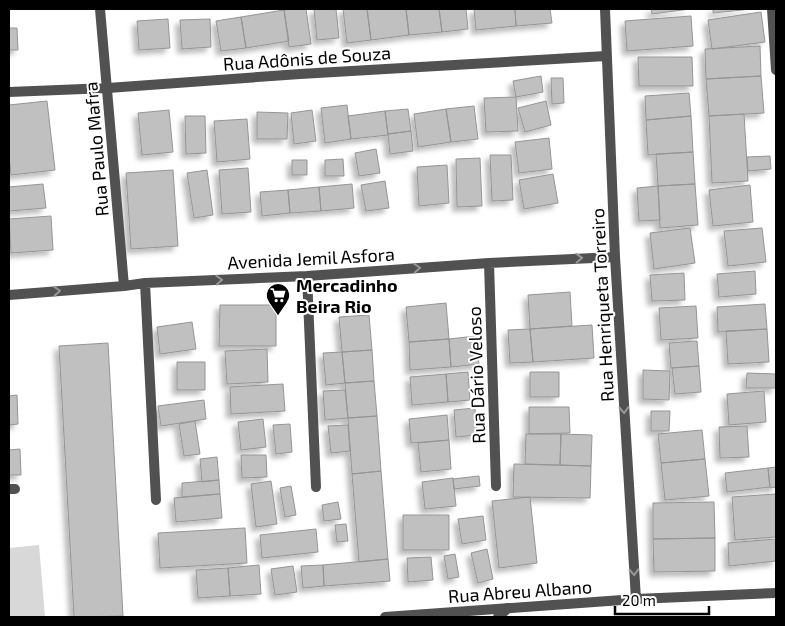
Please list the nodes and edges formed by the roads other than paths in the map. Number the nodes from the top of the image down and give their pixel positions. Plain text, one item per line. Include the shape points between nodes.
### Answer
1 (100, 9) edge
2 (604, 9) edge
3 (772, 9) edge
4 (606, 56) junction
5 (776, 70) edge
6 (108, 88) junction
7 (9, 92) edge
8 (615, 256) junction
9 (489, 263) junction
10 (307, 276) junction
11 (145, 283) junction
12 (124, 286) junction
13 (9, 295) edge
14 (496, 486) dead end
15 (316, 487) dead end
16 (156, 500) dead end
17 (776, 593) edge
18 (636, 599) junction
19 (508, 608) junction
20 (385, 617) edge
21 (498, 617) edge

1 - 6 street, Rua Paulo Mafra
2 - 4 street, Rua Henriqueta Torreiro
3 - 5 street
4 - 6 street, Rua Adônis de Souza
4 - 8 street, Rua Henriqueta Torreiro
6 - 7 street, Rua Adônis de Souza
6 - 12 street, Rua Paulo Mafra
9 -> 8 street, Avenida Jemil Asfora
8 -> 18 street, Rua Henriqueta Torreiro
10 -> 9 street, Avenida Jemil Asfora
9 - 14 street, Rua Dário Veloso
11 -> 10 street, Avenida Jemil Asfora
10 - 15 street
11 - 12 street, Avenida Jemil Asfora
11 - 16 street
13 -> 12 street, Avenida Jemil Asfora
17 - 18 street, Rua Abreu Albano
18 - 19 street, Rua Abreu Albano
19 - 20 street, Rua Abreu Albano
19 - 21 street

